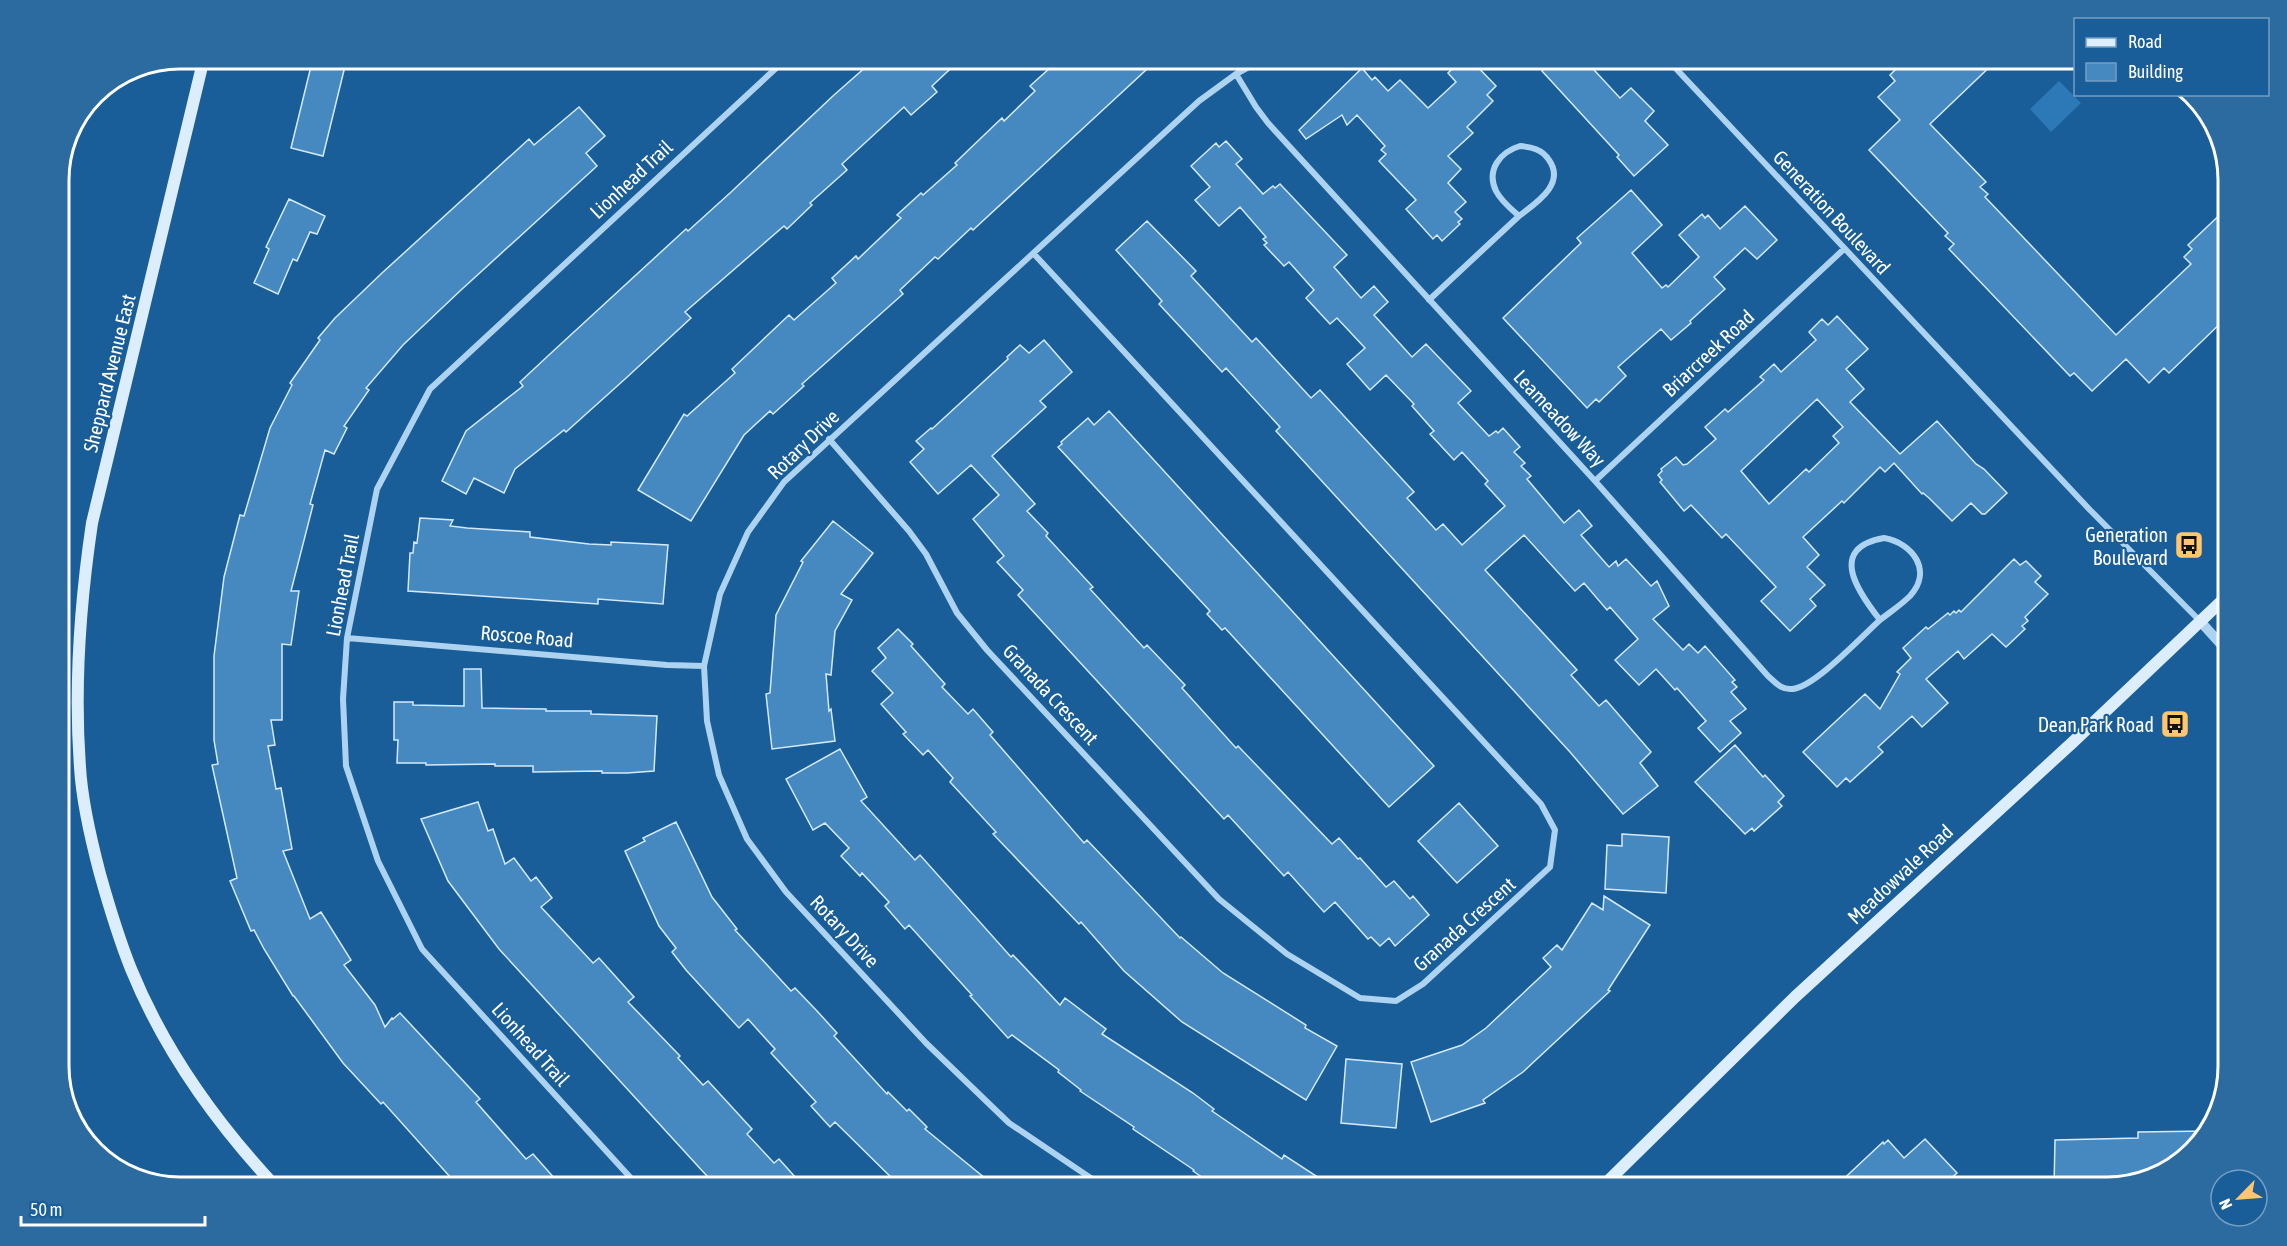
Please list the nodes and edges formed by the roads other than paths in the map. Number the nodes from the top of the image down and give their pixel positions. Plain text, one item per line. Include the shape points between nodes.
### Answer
1 (201, 69) edge
2 (776, 69) edge
3 (1245, 69) edge
4 (1676, 69) edge
5 (1236, 74) junction
6 (1519, 216) junction
7 (1844, 249) junction
8 (1034, 254) junction
9 (1429, 300) junction
10 (829, 439) junction
11 (1595, 480) junction
12 (2218, 604) edge
13 (1880, 620) junction
14 (2199, 620) junction
15 (347, 638) junction
16 (2218, 641) edge
17 (704, 666) junction
18 (267, 1177) edge
19 (629, 1177) edge
20 (1088, 1177) edge
21 (1613, 1177) edge

1 - 18 main road, Sheppard Avenue East via 92,523 79,633 80,769 92,841 131,970 181,1064 221,1122
2 - 15 street, Lionhead Trail via 430,389 377,489
3 - 5 street, Rotary Drive
4 - 7 street, Generation Boulevard
5 - 8 street, Rotary Drive via 1199,101
5 - 9 street, Leameadow Way via 1269,123
6 - 6 street via 1540,200 1555,177 1548,158 1530,147 1520,146 1502,155 1493,173 1497,193
6 - 9 street
7 - 11 street, Briarcreek Road
7 - 14 street, Generation Boulevard
8 - 10 street, Rotary Drive
8 - 10 street, Granada Crescent via 1541,804 1555,830 1550,867 1437,973 1396,1001 1360,998 1287,954 1219,899 987,650 957,613 926,554 909,531
9 - 11 street, Leameadow Way
10 - 17 street, Rotary Drive via 784,482 747,532 720,594
11 - 13 street, Leameadow Way via 1781,688 1793,690 1814,681
12 - 14 main road, Meadowvale Road
13 - 13 street, Leameadow Way via 1911,595 1919,576 1914,554 1906,545 1884,538 1862,546 1850,566 1859,591
14 - 16 street
14 - 21 main road, Meadowvale Road via 1795,997
15 - 17 street, Roscoe Road
15 - 19 street, Lionhead Trail via 343,699 346,766 378,861 422,949
17 - 20 street, Rotary Drive via 707,721 719,775 747,839 786,892 926,1043 1009,1123

